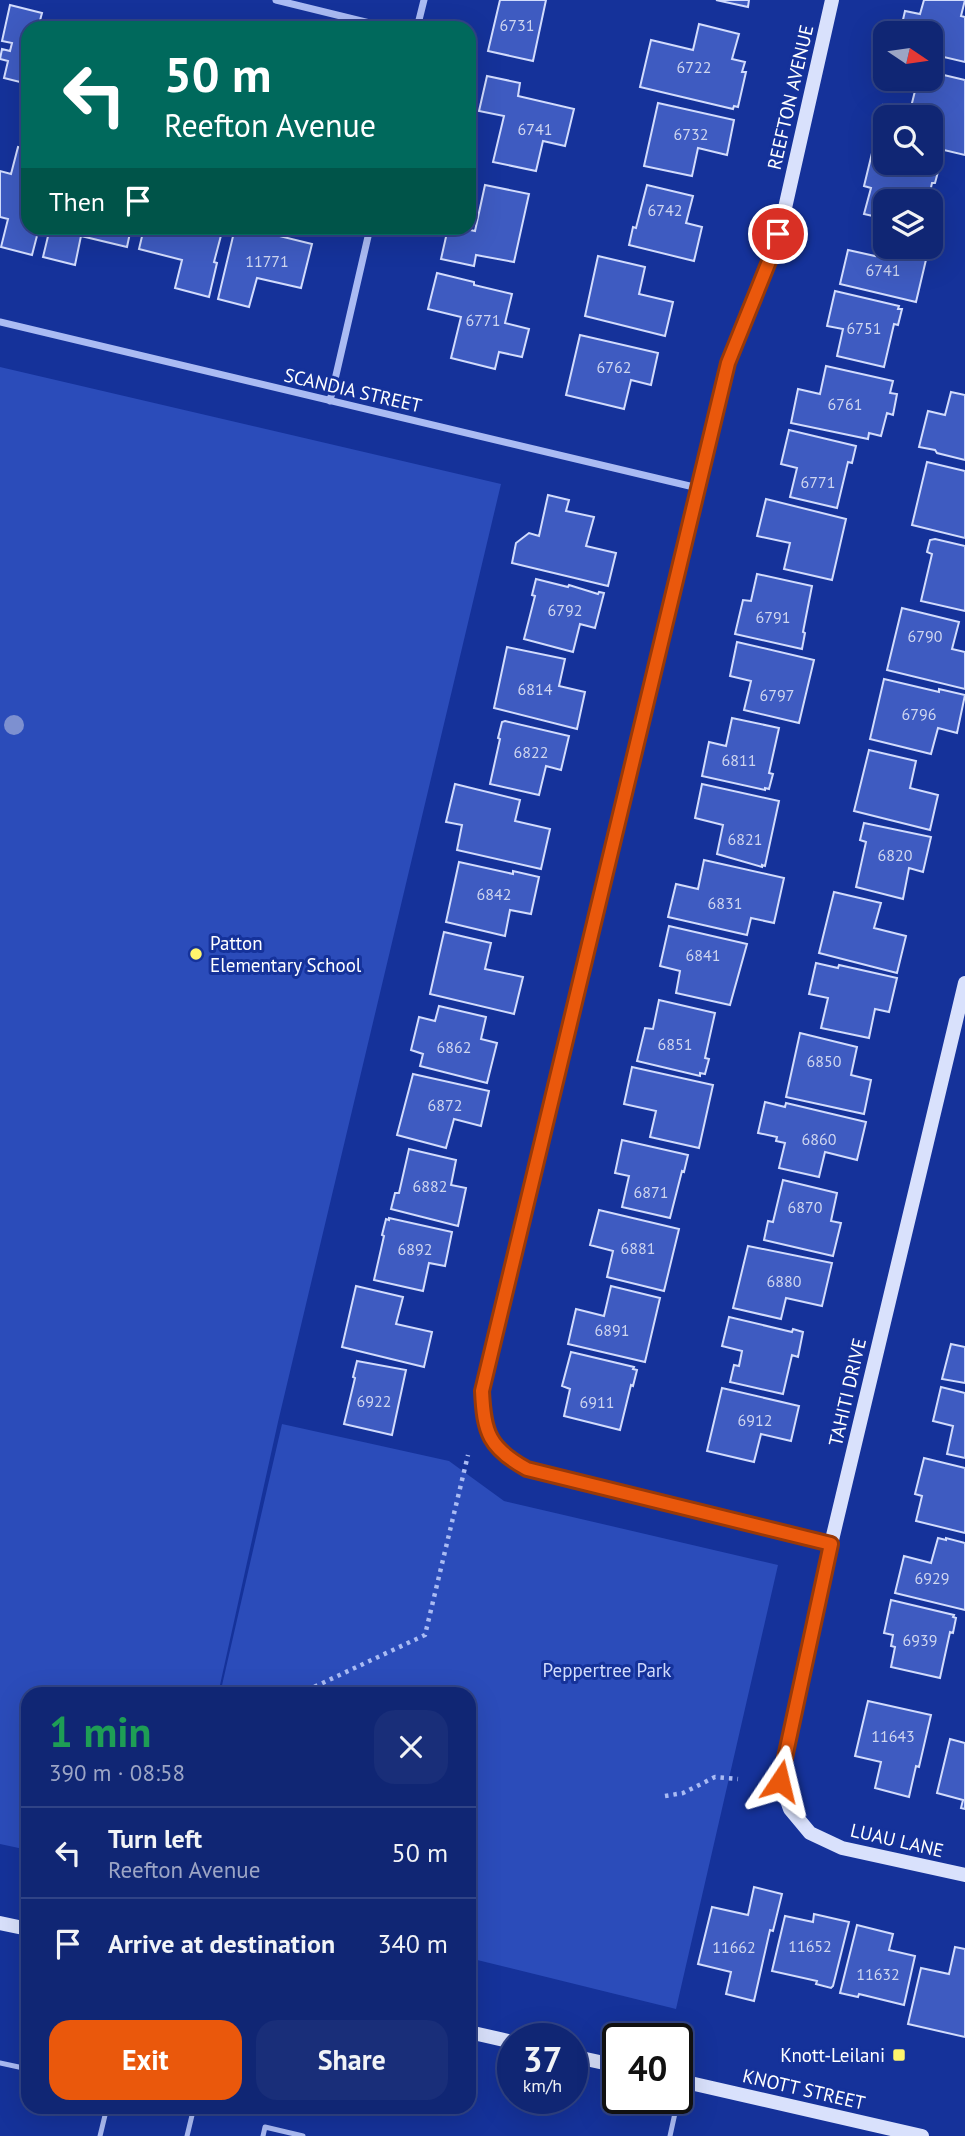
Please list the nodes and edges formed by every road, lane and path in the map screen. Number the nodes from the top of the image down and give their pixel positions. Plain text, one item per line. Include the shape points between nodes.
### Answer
1 (276, 0) edge
2 (424, 0) edge
3 (832, 0) edge
4 (362, 21) edge
5 (419, 21) edge
6 (368, 235) edge
7 (0, 322) edge
8 (330, 401) junction
9 (698, 488) junction
10 (965, 984) edge
11 (468, 1455) dead end
12 (831, 1544) junction
13 (314, 1687) edge
14 (738, 1779) dead end
15 (665, 1796) dead end
16 (790, 1809) joint
17 (965, 1875) edge
18 (0, 1923) edge
19 (21, 1928) edge
20 (476, 2034) edge
21 (497, 2038) edge
22 (0, 2063) edge
23 (21, 2068) edge
24 (693, 2083) edge
25 (105, 2114) edge
26 (192, 2114) edge
27 (674, 2114) edge
28 (100, 2136) edge
29 (187, 2136) edge
30 (263, 2136) edge
31 (303, 2136) edge
32 (670, 2136) edge
33 (922, 2136) edge

1 - 4 street
2 - 5 street
3 - 9 street, REEFTON AVENUE via 785,208 770,259 728,363
6 - 8 street
7 - 8 street, SCANDIA STREET
8 - 9 street, SCANDIA STREET
9 - 12 street, REEFTON AVENUE via 482,1391 483,1414 490,1437 505,1457 527,1469
10 - 12 street, TAHITI DRIVE
11 - 13 path via 425,1635
12 - 16 street, TAHITI DRIVE via 780,1781
14 - 15 path via 715,1777 683,1793
16 - 17 street, LUAU LANE via 810,1833 842,1848
18 - 19 street
20 - 21 street
22 - 23 lane
24 - 33 street, KNOTT STREET
25 - 28 lane
26 - 29 lane
27 - 32 lane
30 - 31 lane via 265,2127

